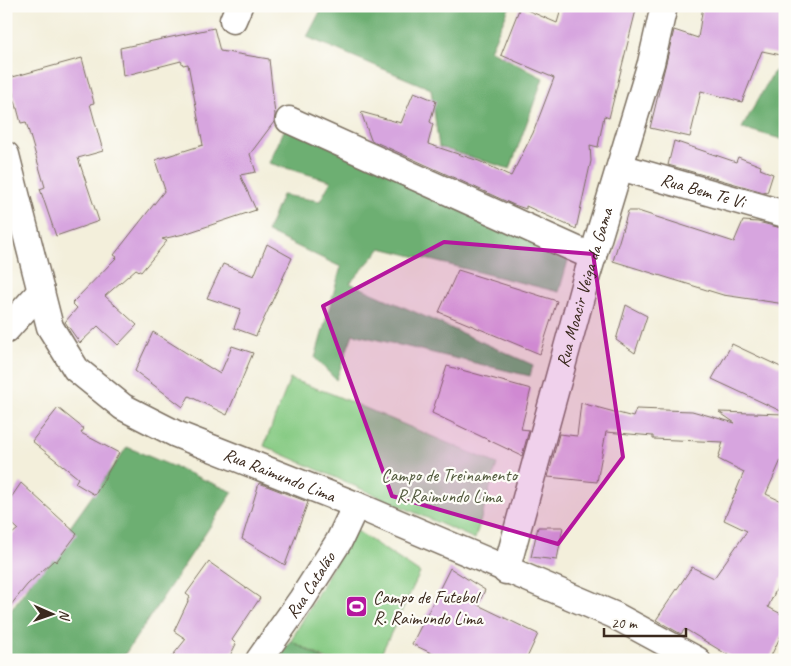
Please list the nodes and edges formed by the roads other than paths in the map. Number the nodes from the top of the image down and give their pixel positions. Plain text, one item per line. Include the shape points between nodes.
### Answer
1 (664, 6) edge
2 (289, 120) dead end
3 (6, 155) edge
4 (620, 166) junction
5 (785, 214) edge
6 (593, 257) junction
7 (41, 291) junction
8 (6, 330) edge
9 (356, 505) junction
10 (506, 571) junction
11 (259, 660) edge
12 (697, 660) edge

1 - 4 street, Rua Moacir Veiga da Gama via 651,63
2 - 6 street
3 - 7 street, Rua Raimundo Lima
4 - 5 street, Rua Bem Te Vi
4 - 6 street, Rua Moacir Veiga da Gama
6 - 10 street, Rua Moacir Veiga da Gama
7 - 8 street
7 - 9 street, Rua Raimundo Lima via 50,327 76,369 124,407 176,434
9 - 10 street, Rua Raimundo Lima
9 - 11 street, Rua Catalão via 328,558
10 - 12 street, Rua Raimundo Lima via 614,615

